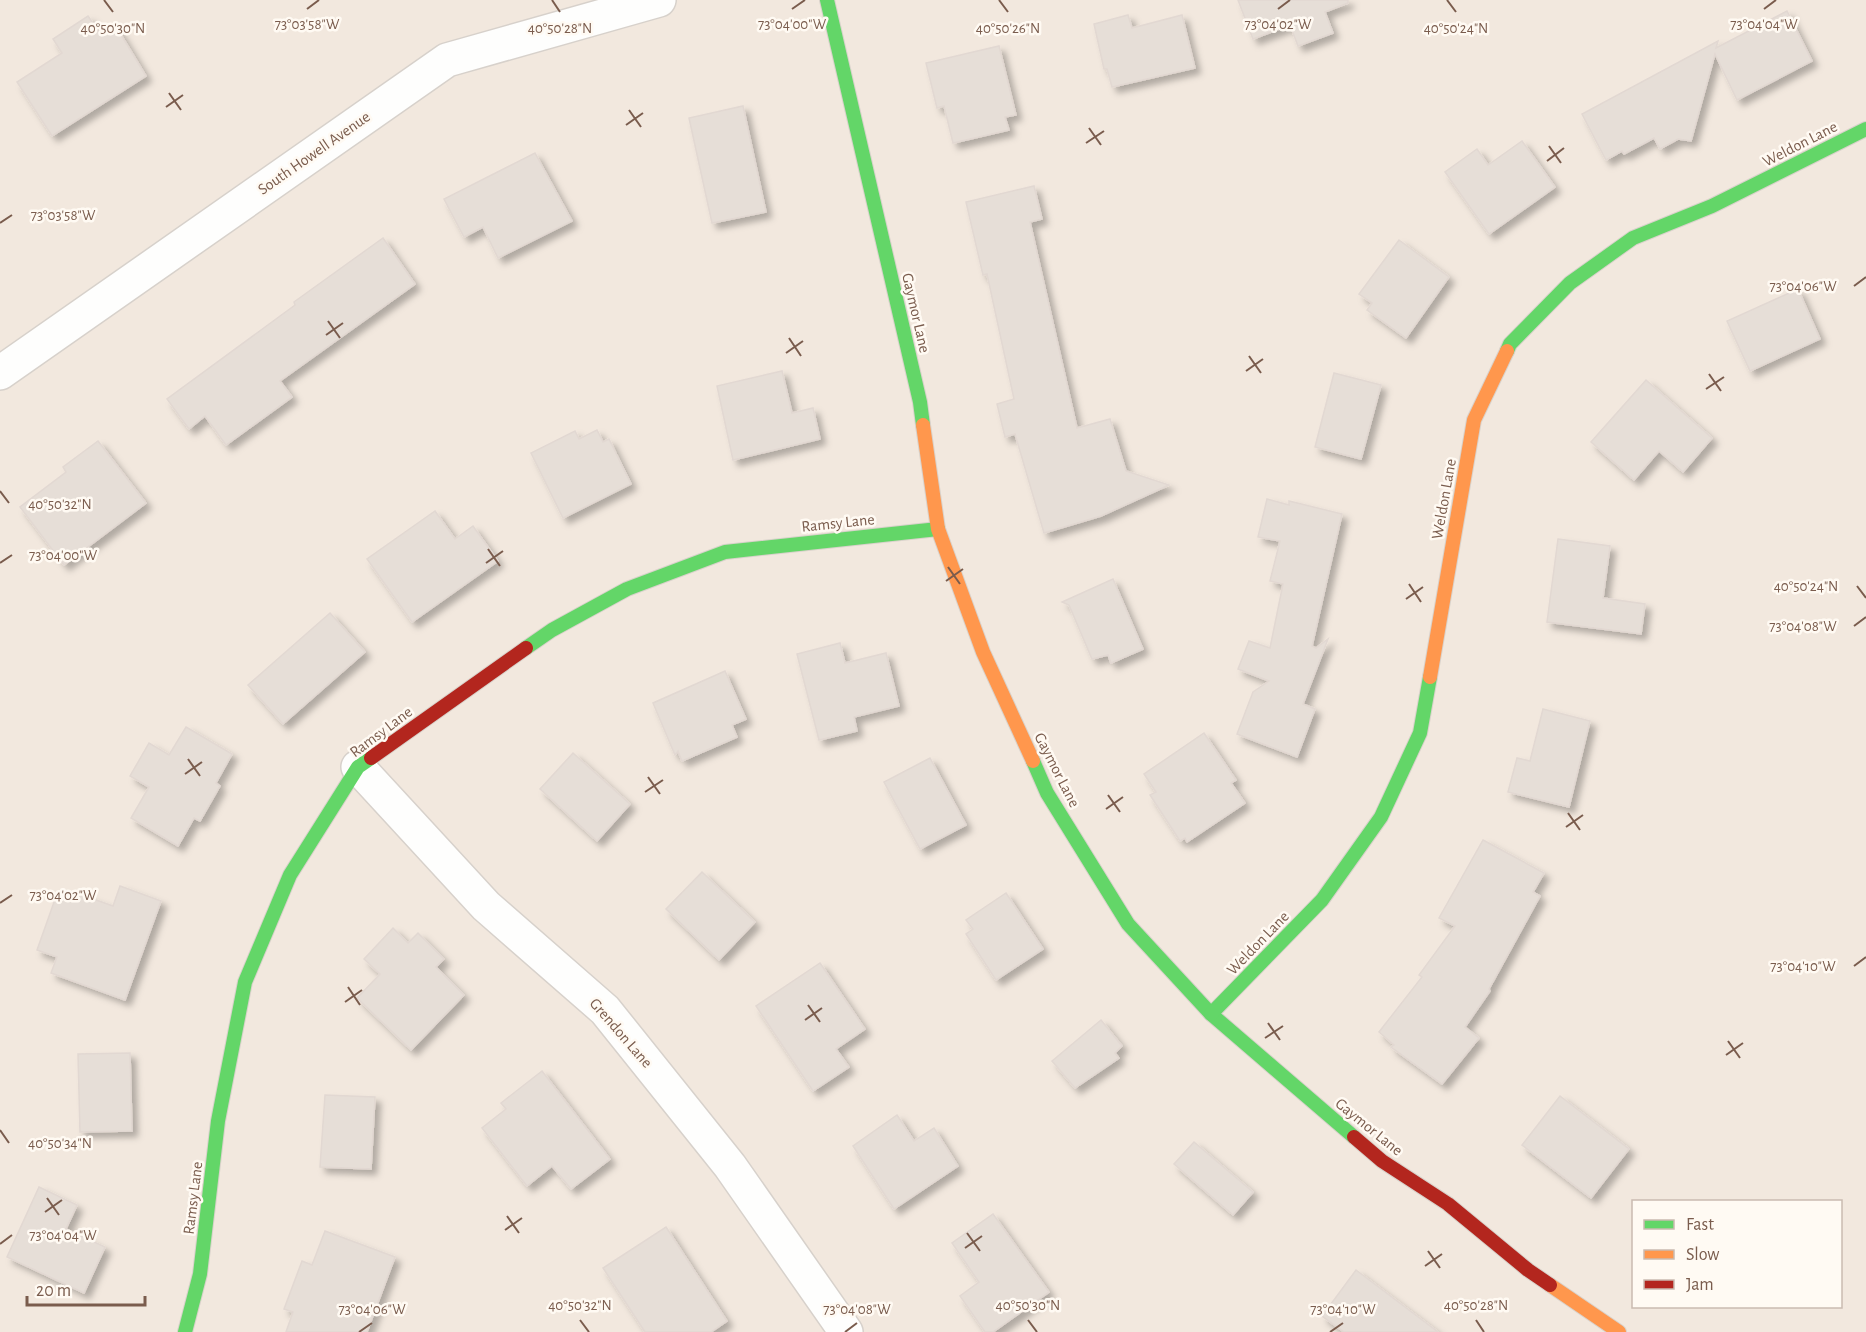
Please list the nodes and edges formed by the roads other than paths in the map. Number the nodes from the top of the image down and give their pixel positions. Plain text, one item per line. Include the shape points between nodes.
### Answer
1 (659, 0) edge
2 (827, 0) edge
3 (1866, 129) edge
4 (0, 373) edge
5 (938, 529) junction
6 (358, 767) junction
7 (1211, 1014) junction
8 (1602, 1327) edge
9 (185, 1332) edge
10 (846, 1332) edge

1 - 4 street, South Howell Avenue via 447,60
2 - 5 street, Gaymor Lane via 920,402
3 - 7 street, Weldon Lane via 1712,206 1633,238 1570,283 1510,344 1474,420 1420,733 1381,817 1322,900
5 - 6 street, Ramsy Lane via 725,552 627,589 552,630
5 - 7 street, Gaymor Lane via 983,652 1047,793 1128,924
6 - 9 street, Ramsy Lane via 290,875 245,982 218,1121 200,1274
6 - 10 street, Grendon Lane via 486,906 604,1010 730,1166
7 - 8 street, Gaymor Lane via 1382,1161 1448,1204

